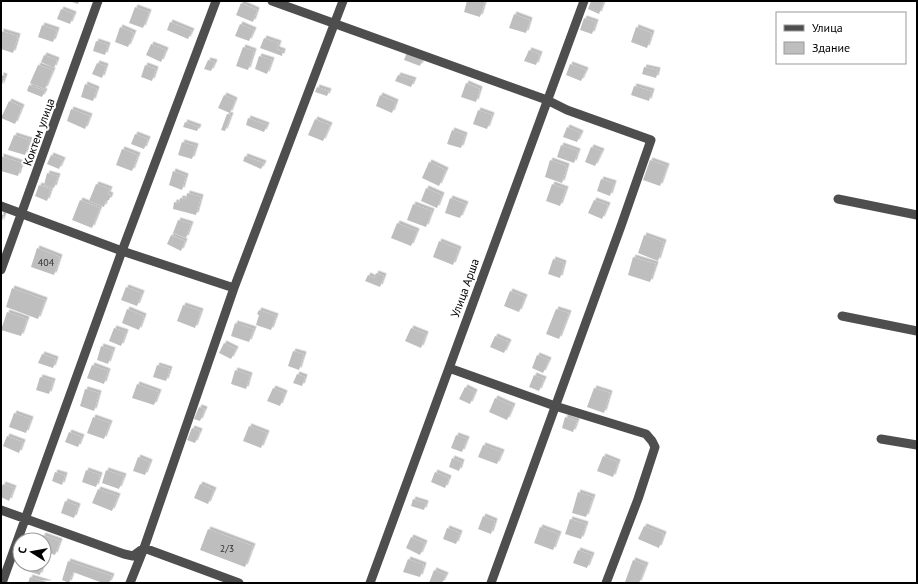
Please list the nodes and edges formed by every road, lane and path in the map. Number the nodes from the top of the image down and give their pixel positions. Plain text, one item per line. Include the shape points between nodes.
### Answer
1 (98, 1) edge
2 (216, 1) edge
3 (272, 1) edge
4 (343, 1) edge
5 (584, 1) edge
6 (335, 24) junction
7 (547, 100) junction
8 (838, 199) dead end
9 (1, 206) edge
10 (22, 214) junction
11 (917, 215) edge
12 (122, 251) junction
13 (1, 270) edge
14 (234, 288) junction
15 (842, 316) dead end
16 (917, 331) edge
17 (449, 368) junction
18 (555, 406) junction
19 (881, 439) dead end
20 (917, 445) edge
21 (1, 510) edge
22 (25, 520) junction
23 (144, 548) junction
24 (2, 583) edge
25 (130, 583) edge
26 (239, 583) edge
27 (370, 583) edge
28 (491, 583) edge
29 (606, 583) edge

1 - 10 street, Коктем улица
2 - 12 street
3 - 6 street
4 - 6 street
5 - 7 street, Улица Арша
6 - 7 street
6 - 14 street
7 - 17 street, Улица Арша
7 - 18 street via 567,110 651,140
8 - 11 street
9 - 10 street
10 - 12 street
10 - 13 street, Коктем улица
12 - 14 street
12 - 22 street
14 - 23 street
15 - 16 street
17 - 18 street
17 - 27 street, Улица Арша
18 - 28 street
18 - 29 street via 646,434 655,447
19 - 20 street
21 - 22 street
22 - 23 street via 124,554 133,556
22 - 24 street
23 - 25 street
23 - 26 street

